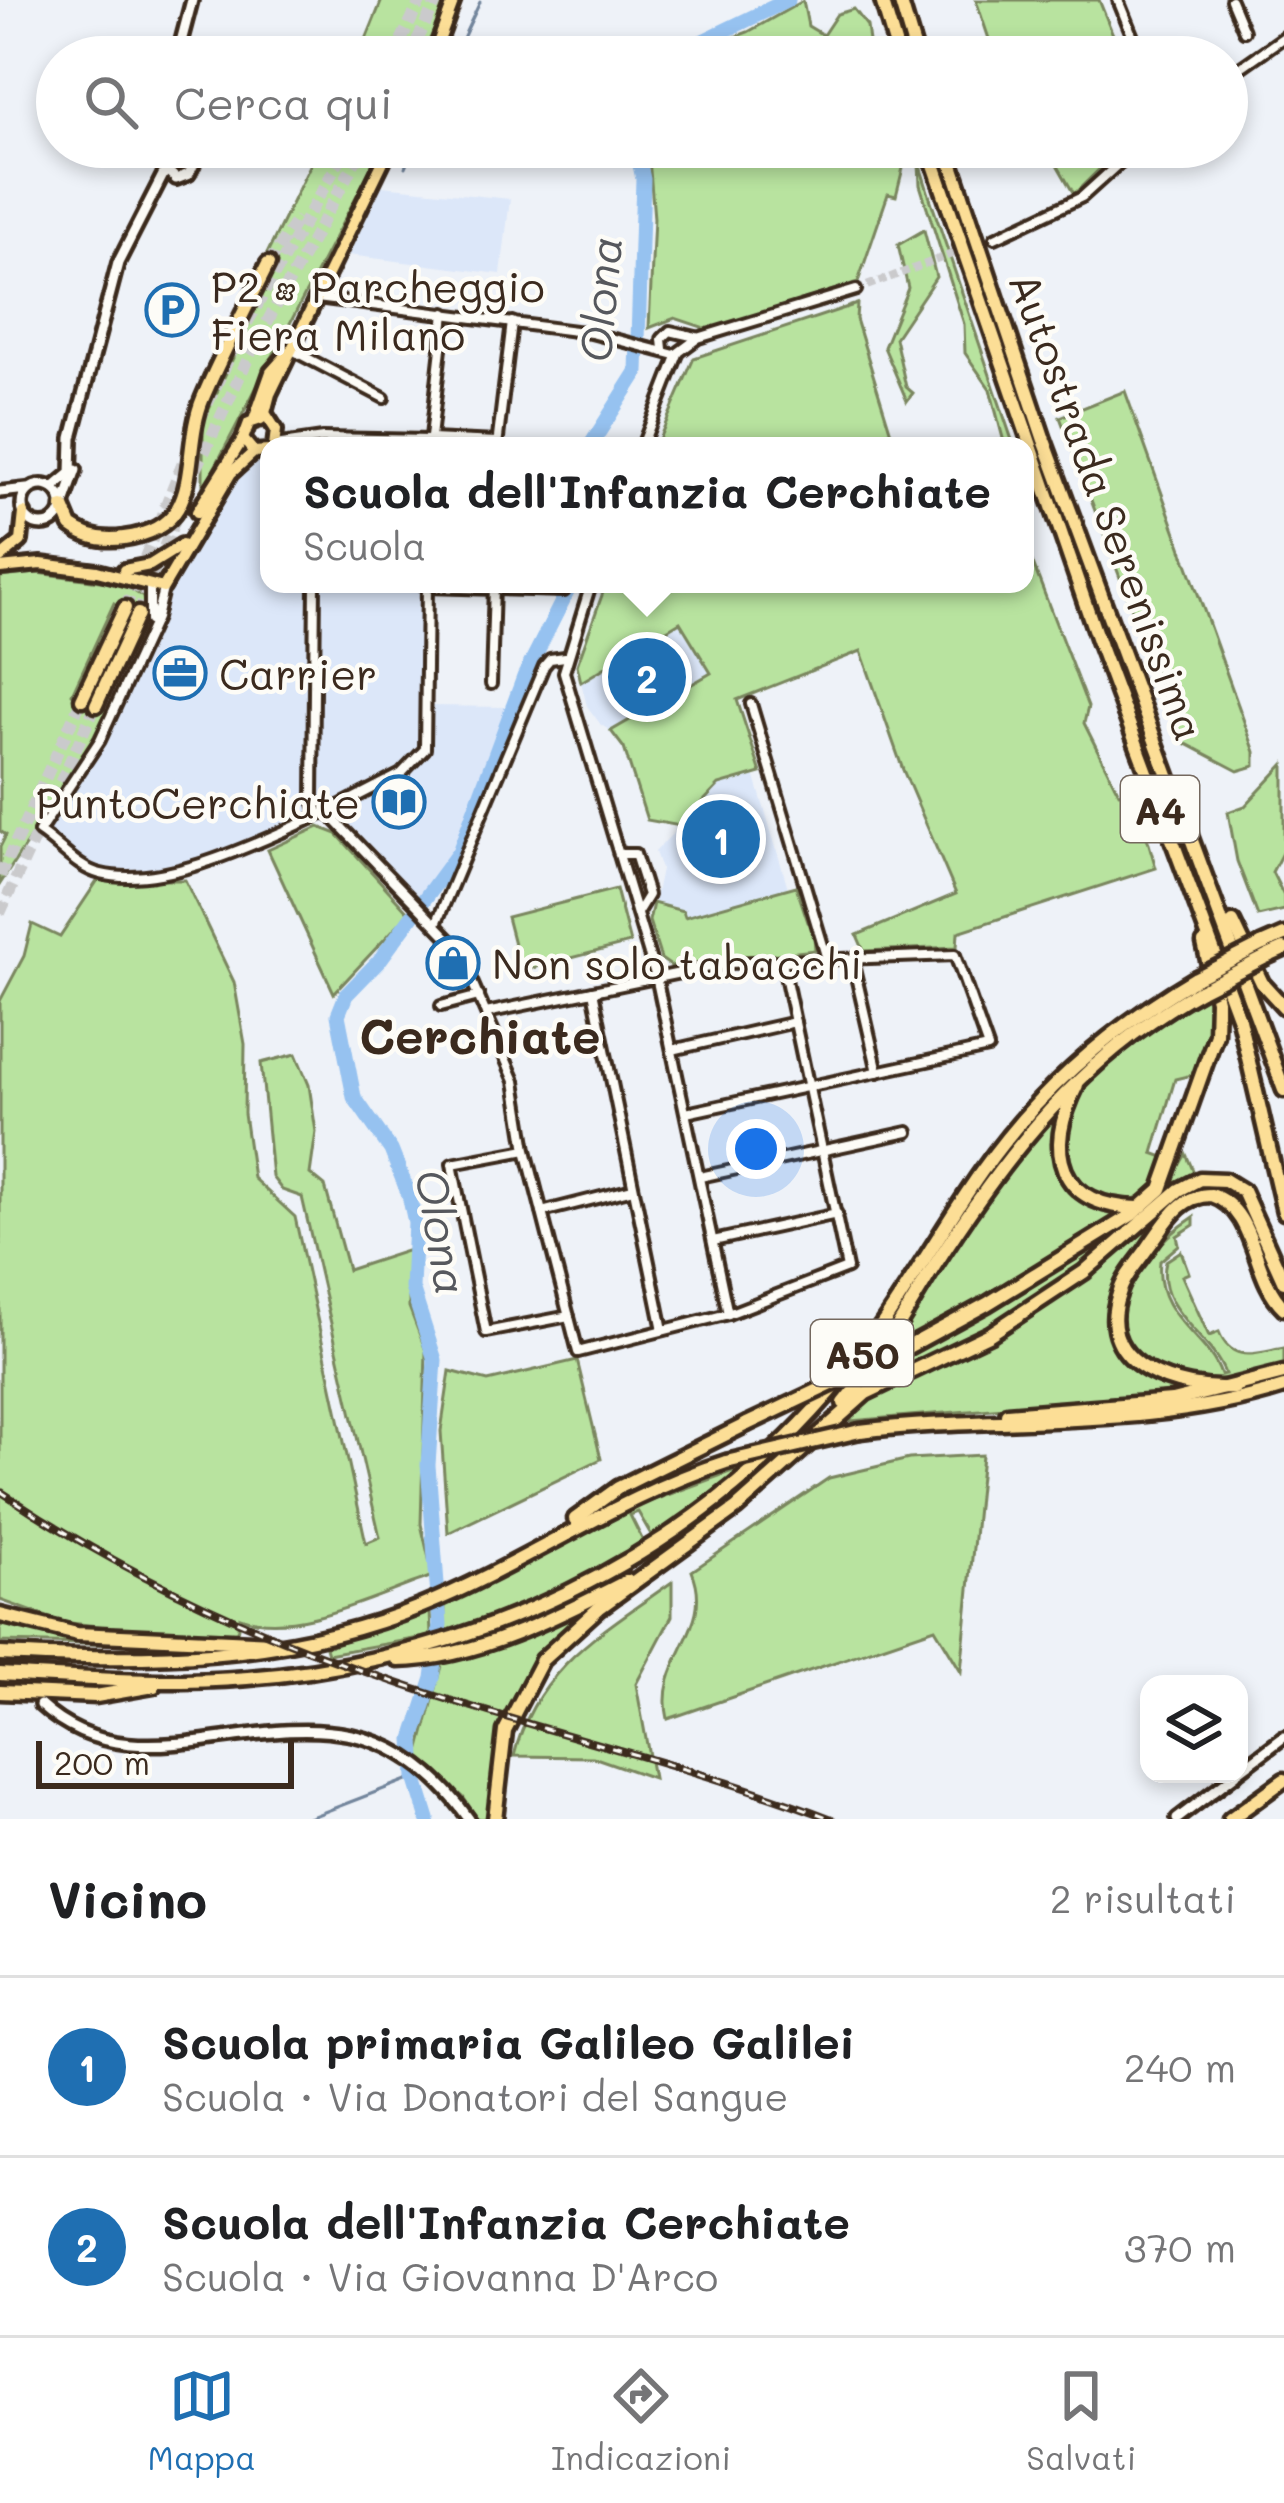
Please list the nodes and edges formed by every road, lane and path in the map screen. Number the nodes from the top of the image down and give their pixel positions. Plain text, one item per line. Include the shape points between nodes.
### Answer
1 (192, 0) edge
2 (454, 0) edge
3 (882, 0) edge
4 (899, 0) edge
5 (1118, 0) edge
6 (1231, 0) edge
7 (1244, 31) dead end
8 (183, 36) edge
9 (441, 36) edge
10 (893, 36) edge
11 (910, 36) edge
12 (1133, 36) edge
13 (1284, 37) edge
14 (1248, 62) edge
15 (163, 168) edge
16 (190, 168) edge
17 (380, 168) edge
18 (935, 168) edge
19 (953, 168) edge
20 (1113, 168) edge
21 (164, 172) junction
22 (180, 178) junction
23 (152, 199) junction
24 (995, 238) tunnel mouth
25 (268, 264) tunnel mouth
26 (856, 290) tunnel mouth
27 (316, 297) junction
28 (445, 313) junction
29 (512, 322) junction
30 (685, 340) junction
31 (664, 347) junction
32 (292, 350) junction
33 (678, 354) junction
34 (670, 367) junction
35 (384, 398) dead end
36 (254, 420) junction
37 (271, 437) edge
38 (272, 437) edge
39 (431, 437) edge
40 (498, 437) edge
41 (644, 437) edge
42 (1026, 437) edge
43 (243, 439) junction
44 (260, 448) edge
45 (254, 452) junction
46 (71, 453) junction
47 (1034, 460) edge
48 (33, 488) junction
49 (53, 488) junction
50 (0, 494) edge
51 (63, 507) junction
52 (24, 513) junction
53 (0, 558) edge
54 (152, 564) junction
55 (0, 568) edge
56 (97, 571) junction
57 (158, 584) junction
58 (315, 593) edge
59 (428, 593) edge
60 (494, 593) edge
61 (588, 593) edge
62 (131, 611) tunnel mouth
63 (565, 657) junction
64 (491, 684) dead end
65 (89, 702) tunnel mouth
66 (751, 704) dead end
67 (323, 813) junction
68 (619, 854) junction
69 (1202, 856) junction
70 (1194, 901) junction
71 (638, 913) junction
72 (436, 924) junction
73 (1284, 935) edge
74 (1284, 949) edge
75 (1263, 951) junction
76 (827, 959) junction
77 (853, 959) junction
78 (782, 961) junction
79 (656, 977) junction
80 (1198, 984) junction
81 (593, 991) junction
82 (479, 996) junction
83 (441, 1006) dead end
84 (1284, 1007) edge
85 (486, 1013) junction
86 (795, 1022) junction
87 (672, 1050) junction
88 (878, 1072) junction
89 (1084, 1074) junction
90 (810, 1088) junction
91 (1284, 1090) edge
92 (686, 1113) junction
93 (908, 1132) dead end
94 (526, 1150) junction
95 (824, 1150) junction
96 (700, 1177) junction
97 (633, 1190) junction
98 (1138, 1208) junction
99 (542, 1212) junction
100 (1284, 1212) edge
101 (836, 1214) junction
102 (713, 1241) junction
103 (1284, 1282) edge
104 (1284, 1308) edge
105 (728, 1314) junction
106 (569, 1316) junction
107 (662, 1330) junction
108 (1284, 1373) edge
109 (1284, 1387) edge
110 (1234, 1388) junction
111 (961, 1421) junction
112 (820, 1432) junction
113 (536, 1547) junction
114 (675, 1555) junction
115 (0, 1613) edge
116 (314, 1640) junction
117 (451, 1645) junction
118 (0, 1654) edge
119 (0, 1674) edge
120 (182, 1681) junction
121 (4, 1693) edge
122 (40, 1705) tunnel mouth
123 (1284, 1737) edge
124 (1248, 1765) edge
125 (1284, 1780) edge
126 (1224, 1783) edge
127 (469, 1819) edge
128 (495, 1819) edge
129 (1177, 1819) edge
130 (1230, 1819) edge

1 - 8 street
2 - 9 main road
3 - 10 highway
4 - 11 highway
5 - 12 street
6 - 7 street
13 - 14 street
15 - 21 street
16 - 22 street
17 - 27 main road
18 - 42 highway, Autostrada Serenissima / A4
19 - 69 highway, Autostrada Serenissima / A4 via 1097,587
20 - 24 street via 1082,196
21 - 22 street
21 - 23 street
22 - 23 street
23 - 46 street via 118,263
25 - 51 highway via 198,410 188,485 174,514 146,532 101,538 71,526
26 - 30 street
27 - 28 street
27 - 32 main road
28 - 29 street
28 - 39 street
29 - 31 street
29 - 40 street
30 - 31 street via 674,330
30 - 33 street
31 - 33 street
31 - 34 street
32 - 35 street
32 - 36 main road via 271,372
32 - 38 main road via 265,408
33 - 34 street
34 - 41 street
36 - 37 main road
36 - 43 main road
43 - 45 main road
43 - 54 main road via 182,546
44 - 45 main road
45 - 57 main road via 231,473
46 - 49 street via 71,473
46 - 51 street via 76,478
47 - 70 highway, Autostrada Serenissima / A4
48 - 49 street
48 - 50 street
48 - 52 street
49 - 51 street
50 - 52 street
51 - 52 street via 44,526
52 - 53 main road via 21,541
54 - 56 main road
54 - 57 main road
54 - 57 main road via 166,566
55 - 56 main road
56 - 57 main road
57 - 67 street via 146,634 93,754 39,832 101,875 194,865
58 - 67 street via 313,796
59 - 67 street via 425,749 401,774
60 - 64 street
61 - 63 street
62 - 65 highway
63 - 68 street
63 - 72 street via 544,666
66 - 76 street
67 - 72 street
68 - 71 street
68 - 71 street via 635,854 644,874 648,895
69 - 84 highway via 1256,973
69 - 91 highway, Autostrada Serenissima / A4
70 - 98 highway via 1217,1000 1216,1034 1171,1171
70 - 100 highway, Autostrada Serenissima / A4 via 1239,1019
71 - 79 street
72 - 82 street via 457,947
73 - 75 highway, A50
74 - 75 highway
75 - 80 highway, A50, bridge
76 - 77 street
76 - 78 street
77 - 88 street
77 - 88 street via 955,956 988,1048
78 - 79 street
78 - 86 street
79 - 81 street
79 - 87 street
80 - 89 highway
80 - 117 highway, A50 via 1111,1034 1035,1104 854,1364 731,1489 602,1578
81 - 85 street
81 - 97 street
82 - 83 street
82 - 85 street
85 - 94 street via 509,1063
86 - 87 street
86 - 90 street
87 - 92 street
88 - 90 street
89 - 98 highway via 1060,1126 1066,1174 1094,1202
89 - 112 highway via 1005,1160 885,1350
90 - 92 street
90 - 95 street
92 - 96 street
93 - 95 street
94 - 99 street
94 - 106 street via 452,1164 486,1331
95 - 96 street
95 - 101 street
96 - 102 street
97 - 99 street
97 - 107 street
98 - 113 highway, bridge via 895,1354 618,1489
99 - 106 street
101 - 102 street
101 - 105 street via 847,1268
102 - 105 street
103 - 112 highway via 1244,1191 1221,1179 1192,1181 1130,1238 1033,1306 866,1393
104 - 110 highway via 1241,1219 1211,1195 1179,1206 1122,1285 1117,1327 1137,1364 1178,1384
105 - 107 street
106 - 107 street via 578,1352
108 - 110 highway
109 - 111 highway, A50 via 1147,1417
110 - 111 highway
111 - 113 highway, A50, bridge via 860,1431 726,1462
112 - 114 highway
113 - 116 highway, A50 via 422,1606
114 - 117 highway via 568,1611
114 - 128 highway via 584,1620 534,1671 505,1731
115 - 116 highway via 77,1634 235,1645
116 - 118 highway, A50 via 169,1660
117 - 120 highway, A50 via 267,1676
119 - 120 highway
120 - 121 highway via 96,1696
122 - 127 street via 75,1735 122,1752 304,1731 352,1736 428,1774
123 - 124 street
125 - 130 highway
126 - 129 street

